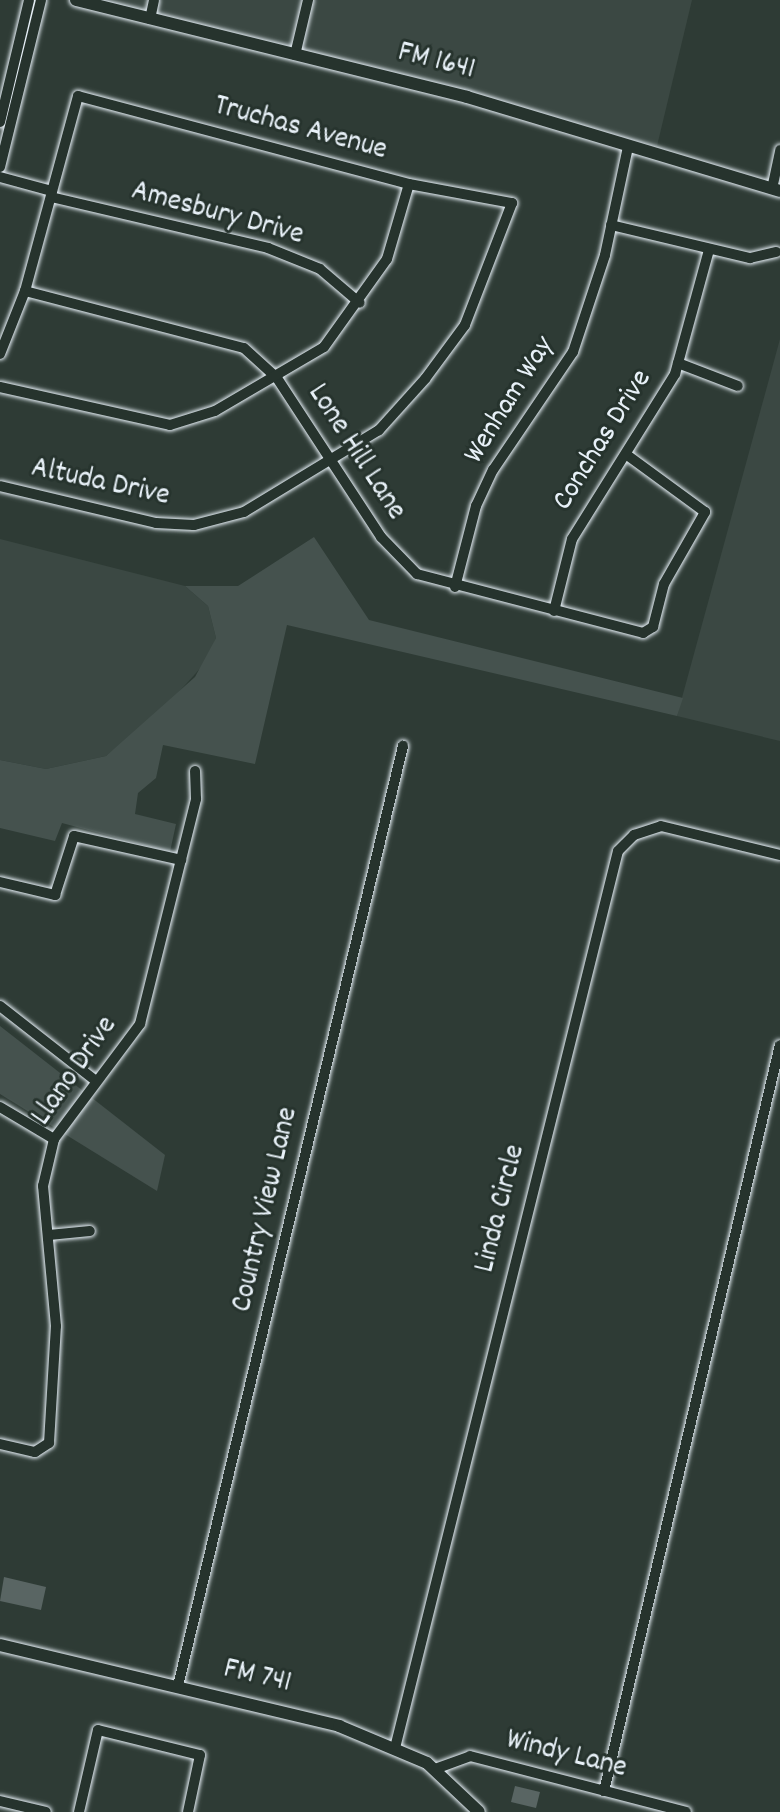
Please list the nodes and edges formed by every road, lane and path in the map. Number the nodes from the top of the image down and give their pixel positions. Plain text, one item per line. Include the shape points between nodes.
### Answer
1 (29, 0) edge
2 (41, 0) edge
3 (76, 0) edge
4 (154, 0) edge
5 (308, 0) edge
6 (150, 19) junction
7 (295, 55) junction
8 (0, 122) edge
9 (628, 147) junction
10 (780, 150) edge
11 (0, 167) edge
12 (0, 177) edge
13 (409, 184) junction
14 (776, 190) edge
15 (52, 194) junction
16 (512, 203) joint
17 (611, 225) junction
18 (709, 250) junction
19 (776, 252) dead end
20 (25, 291) junction
21 (360, 303) junction
22 (0, 354) edge
23 (678, 363) junction
24 (277, 378) junction
25 (738, 386) dead end
26 (0, 387) edge
27 (627, 455) junction
28 (333, 462) junction
29 (0, 486) edge
30 (455, 587) junction
31 (554, 611) junction
32 (403, 746) dead end
33 (195, 771) dead end
34 (780, 855) edge
35 (181, 860) junction
36 (0, 882) edge
37 (0, 1006) edge
38 (780, 1045) edge
39 (96, 1081) junction
40 (0, 1107) edge
41 (54, 1139) junction
42 (90, 1231) dead end
43 (49, 1235) junction
44 (0, 1444) edge
45 (0, 1645) edge
46 (178, 1686) junction
47 (395, 1748) junction
48 (435, 1769) junction
49 (604, 1791) junction
50 (0, 1801) edge
51 (46, 1812) edge
52 (79, 1812) edge
53 (188, 1812) edge
54 (479, 1812) edge
55 (686, 1812) edge

1 - 8 street
2 - 11 street
3 - 6 main road, FM 1641 / FM 1641
4 - 6 street
5 - 7 street
6 - 7 main road, FM 1641 / FM 1641
7 - 9 main road, FM 1641 / FM 1641 via 467,97
9 - 14 main road, FM 1641 / FM 1641
9 - 17 street, Wenham Way
10 - 14 street
12 - 15 street, Amesbury Drive
13 - 15 street, Truchas Avenue via 78,96
13 - 16 street, Truchas Avenue
13 - 21 street via 387,259
15 - 20 street
15 - 21 street, Amesbury Drive via 268,248 320,269
16 - 28 street, Altuda Drive via 465,325 379,430
17 - 18 street
17 - 30 street, Wenham Way via 573,352 493,470 476,506
18 - 19 street via 760,259
18 - 23 street, Conchas Drive
20 - 22 street
20 - 24 street, Lone Hill Lane via 214,335 244,348
21 - 24 street via 324,347
23 - 25 street
23 - 27 street, Conchas Drive
24 - 26 street via 215,411 170,425
24 - 28 street, Lone Hill Lane
27 - 31 street, Conchas Drive via 572,539
27 - 31 street, Lone Hill Lane via 705,512 664,584 650,633
28 - 29 street, Altuda Drive via 244,512 181,526
28 - 30 street, Lone Hill Lane via 402,562
30 - 31 street, Lone Hill Lane
32 - 46 street, Country View Lane
33 - 35 street, Llano Drive via 196,799
34 - 47 street, Linda Circle via 661,826 634,835 618,851
35 - 36 street via 74,836 55,895
35 - 39 street, Llano Drive via 140,1024
37 - 39 street
38 - 49 street
39 - 41 street, Llano Drive
40 - 41 street
41 - 43 street, Llano Drive via 42,1199
42 - 43 street
43 - 44 street, Llano Drive via 56,1381 44,1452
45 - 46 main road, FM 741 / FM 741
46 - 47 main road, FM 741 / FM 741 via 312,1718
47 - 48 main road, FM 741 / FM 741
48 - 49 street, Windy Lane via 470,1756
48 - 54 main road, FM 741 / FM 741
49 - 55 street, Windy Lane
50 - 51 street
52 - 53 street via 98,1730 200,1755

